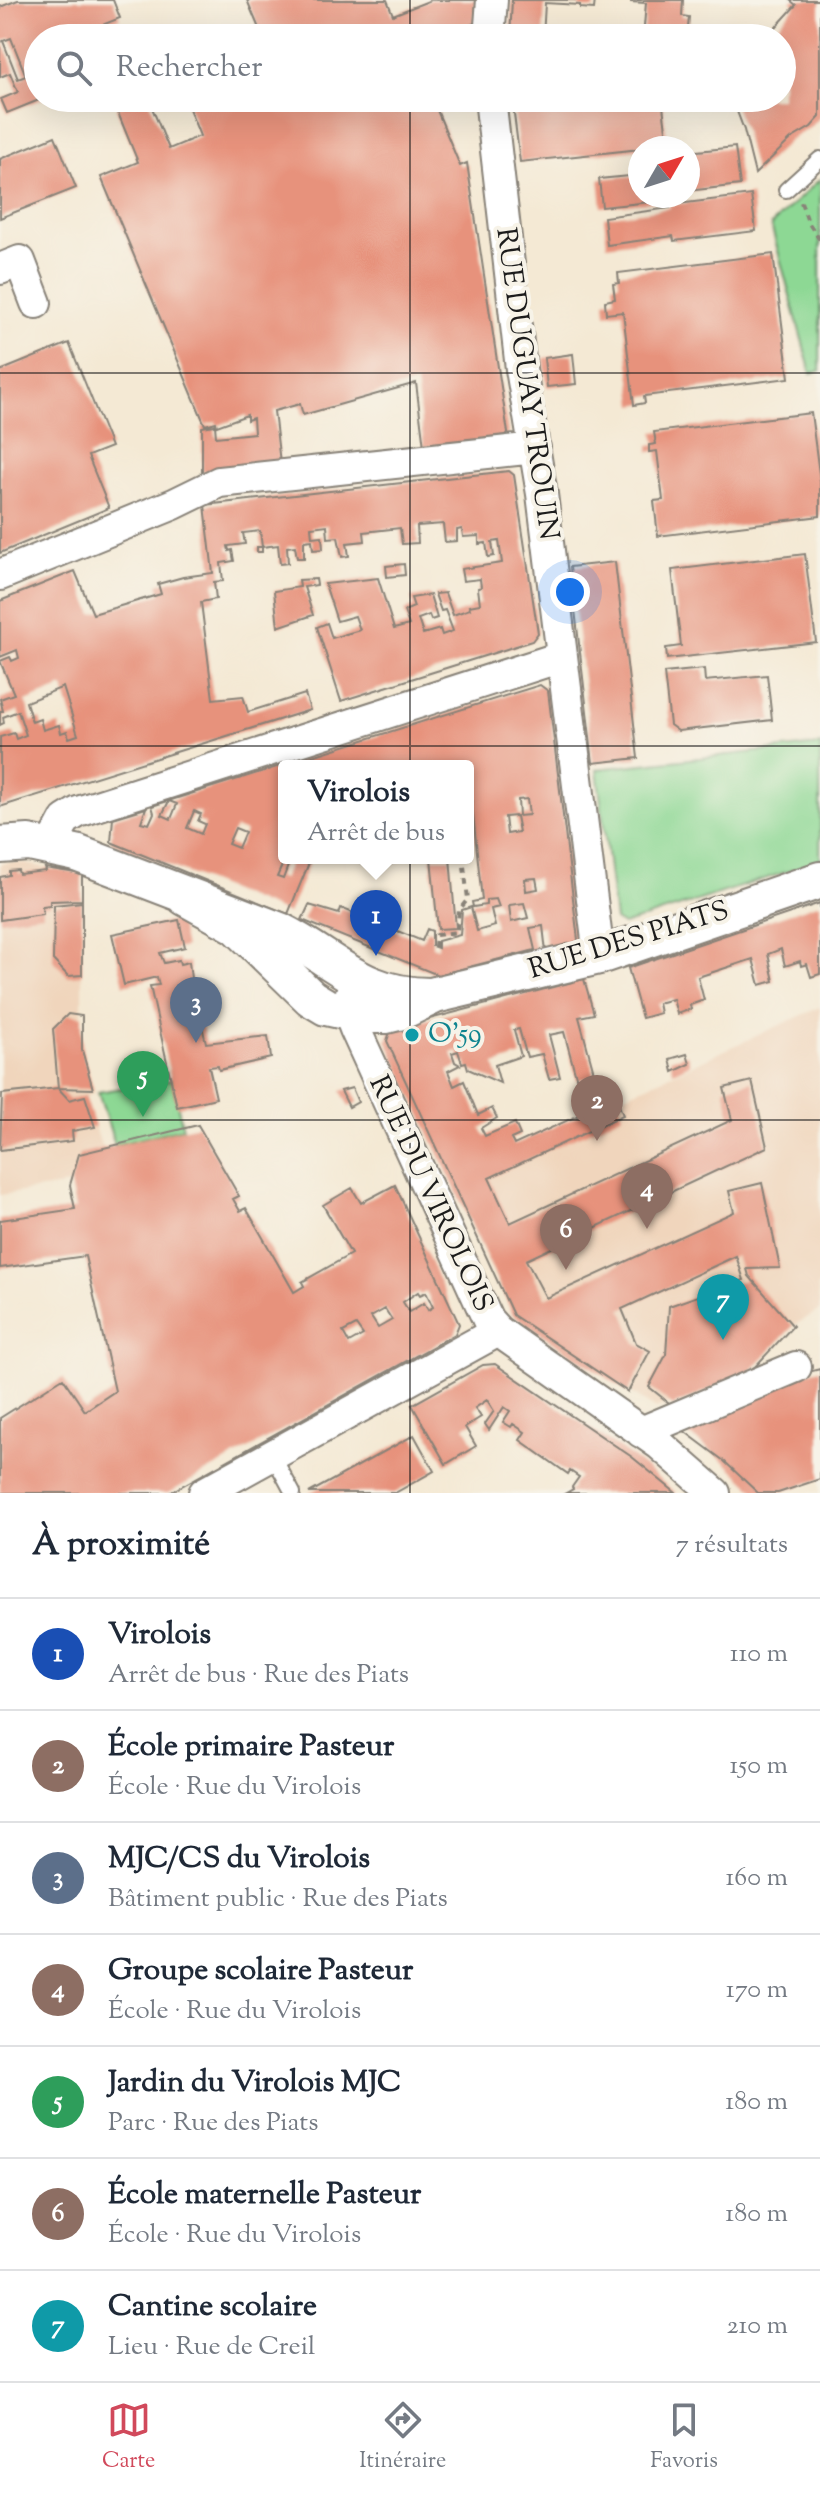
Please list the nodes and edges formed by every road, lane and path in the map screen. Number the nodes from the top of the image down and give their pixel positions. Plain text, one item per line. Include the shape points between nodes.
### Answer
1 (492, 0) edge
2 (490, 24) edge
3 (492, 112) edge
4 (820, 159) edge
5 (791, 185) joint
6 (820, 240) edge
7 (0, 269) edge
8 (36, 303) dead end
9 (535, 448) junction
10 (0, 575) edge
11 (561, 657) junction
12 (0, 845) edge
13 (51, 846) junction
14 (464, 864) edge
15 (820, 880) edge
16 (435, 947) dead end
17 (599, 956) junction
18 (353, 997) junction
19 (498, 1331) junction
20 (796, 1367) dead end
21 (641, 1432) junction
22 (272, 1454) junction
23 (204, 1493) edge
24 (293, 1493) edge
25 (715, 1493) edge

1 - 2 street
3 - 9 street, RUE DUGUAY TROUIN
4 - 5 lane
5 - 6 path
7 - 8 street via 20,261
9 - 10 street via 219,482
9 - 11 street, RUE DUGUAY TROUIN
11 - 13 street via 78,812 65,820
11 - 17 street, RUE DUGUAY TROUIN
12 - 13 street, RUE DES PIATS
13 - 18 street, RUE DES PIATS via 280,931 309,946
14 - 16 path via 468,899 459,910 457,932 436,935
15 - 17 street, RUE DES PIATS
17 - 18 street, RUE DES PIATS via 435,995
18 - 19 street, RUE DU VIROLOIS via 369,1063 482,1309
19 - 21 street, RUE DU VIROLOIS
19 - 22 street
20 - 21 street
21 - 25 street, RUE DU VIROLOIS
22 - 23 street
22 - 24 lane

